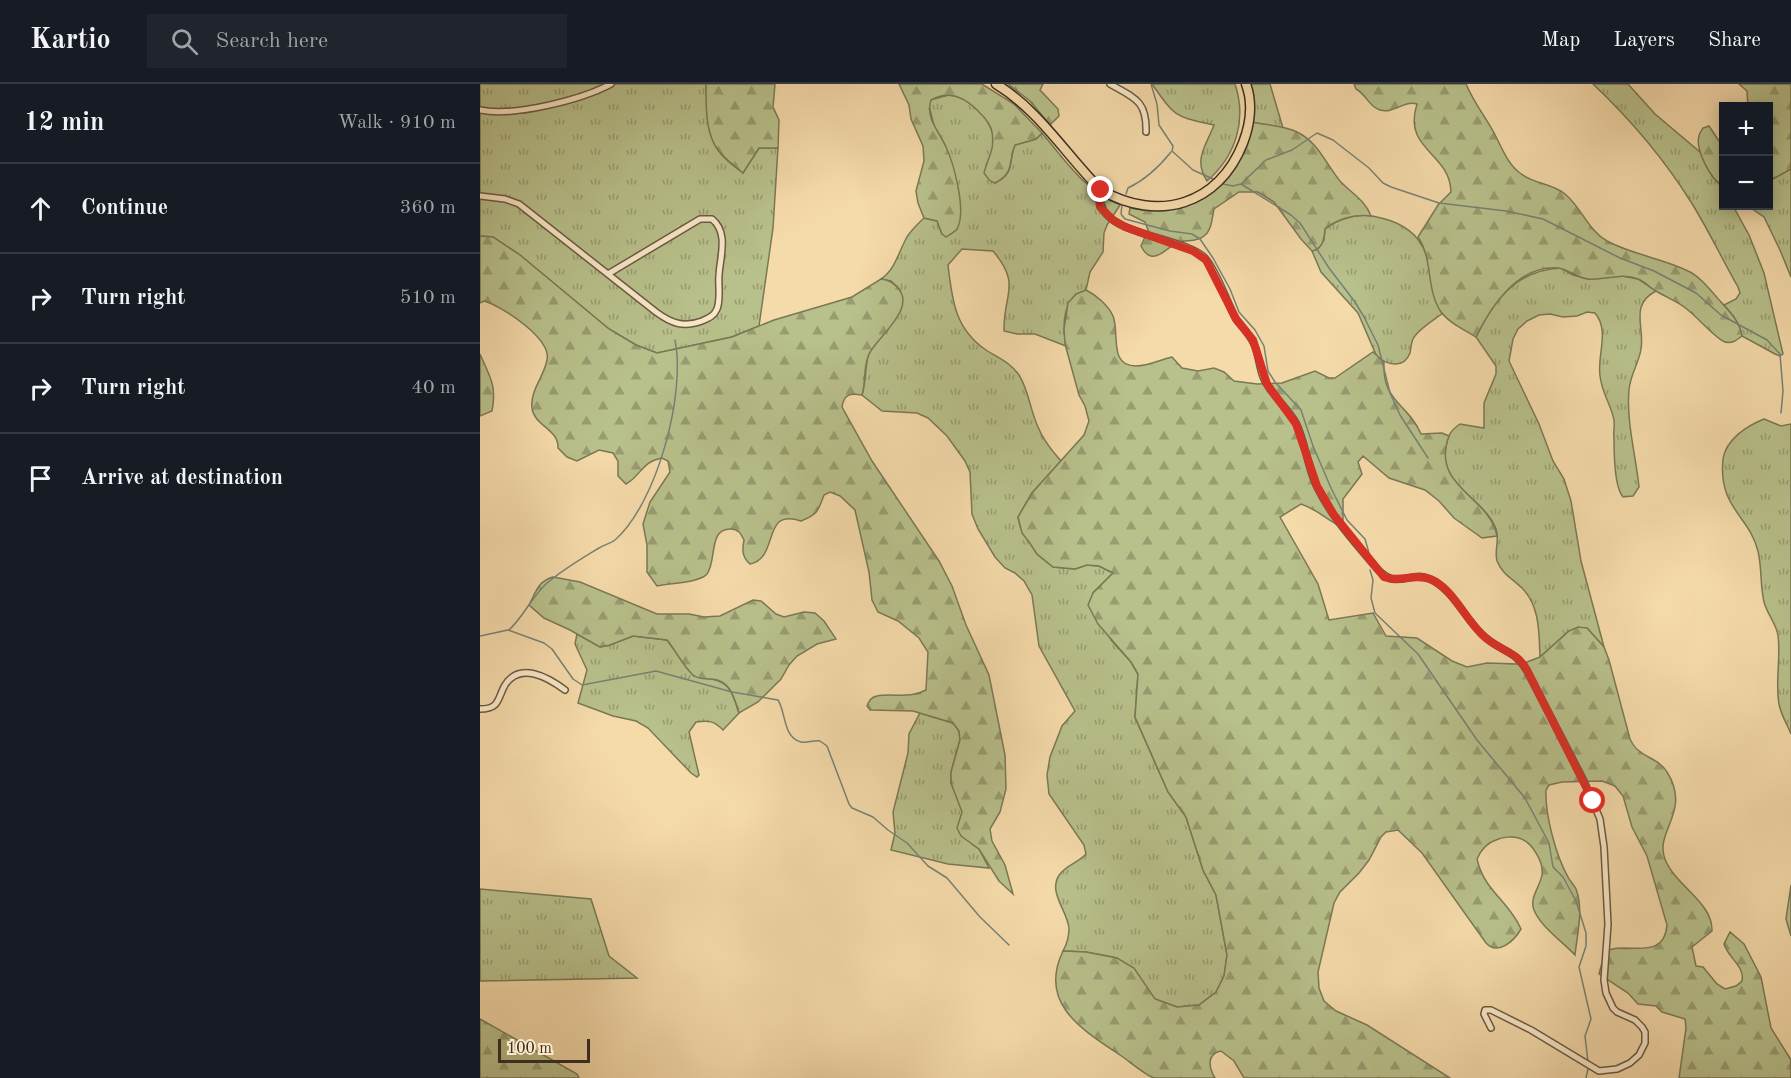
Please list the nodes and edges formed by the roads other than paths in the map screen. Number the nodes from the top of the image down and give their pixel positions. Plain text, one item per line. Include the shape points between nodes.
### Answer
1 (611, 84) edge
2 (996, 84) edge
3 (1110, 84) edge
4 (1246, 84) edge
5 (480, 110) edge
6 (1146, 132) dead end
7 (1101, 190) junction
8 (480, 196) edge
9 (609, 274) junction
10 (565, 690) dead end
11 (480, 709) edge
12 (1491, 1028) dead end

1 - 5 street via 551,105 500,112
2 - 7 highway via 1030,110
3 - 6 street via 1140,103 1146,114
4 - 7 highway via 1246,135 1223,177 1204,194 1192,201 1166,206 1137,204
7 - 12 street via 1100,207 1113,220 1193,251 1206,260 1236,319 1253,340 1267,384 1296,424 1317,486 1334,515 1384,577 1399,580 1420,576 1434,581 1487,639 1518,658 1584,781 1600,819 1604,841 1606,993 1617,1012 1642,1027 1645,1042 1630,1063 1606,1072 1486,1010
8 - 9 street via 519,204
9 - 9 street via 666,320 687,325 707,319 715,314 719,304 719,227 712,219 700,219
10 - 11 street via 540,675 522,674 509,681 497,703

